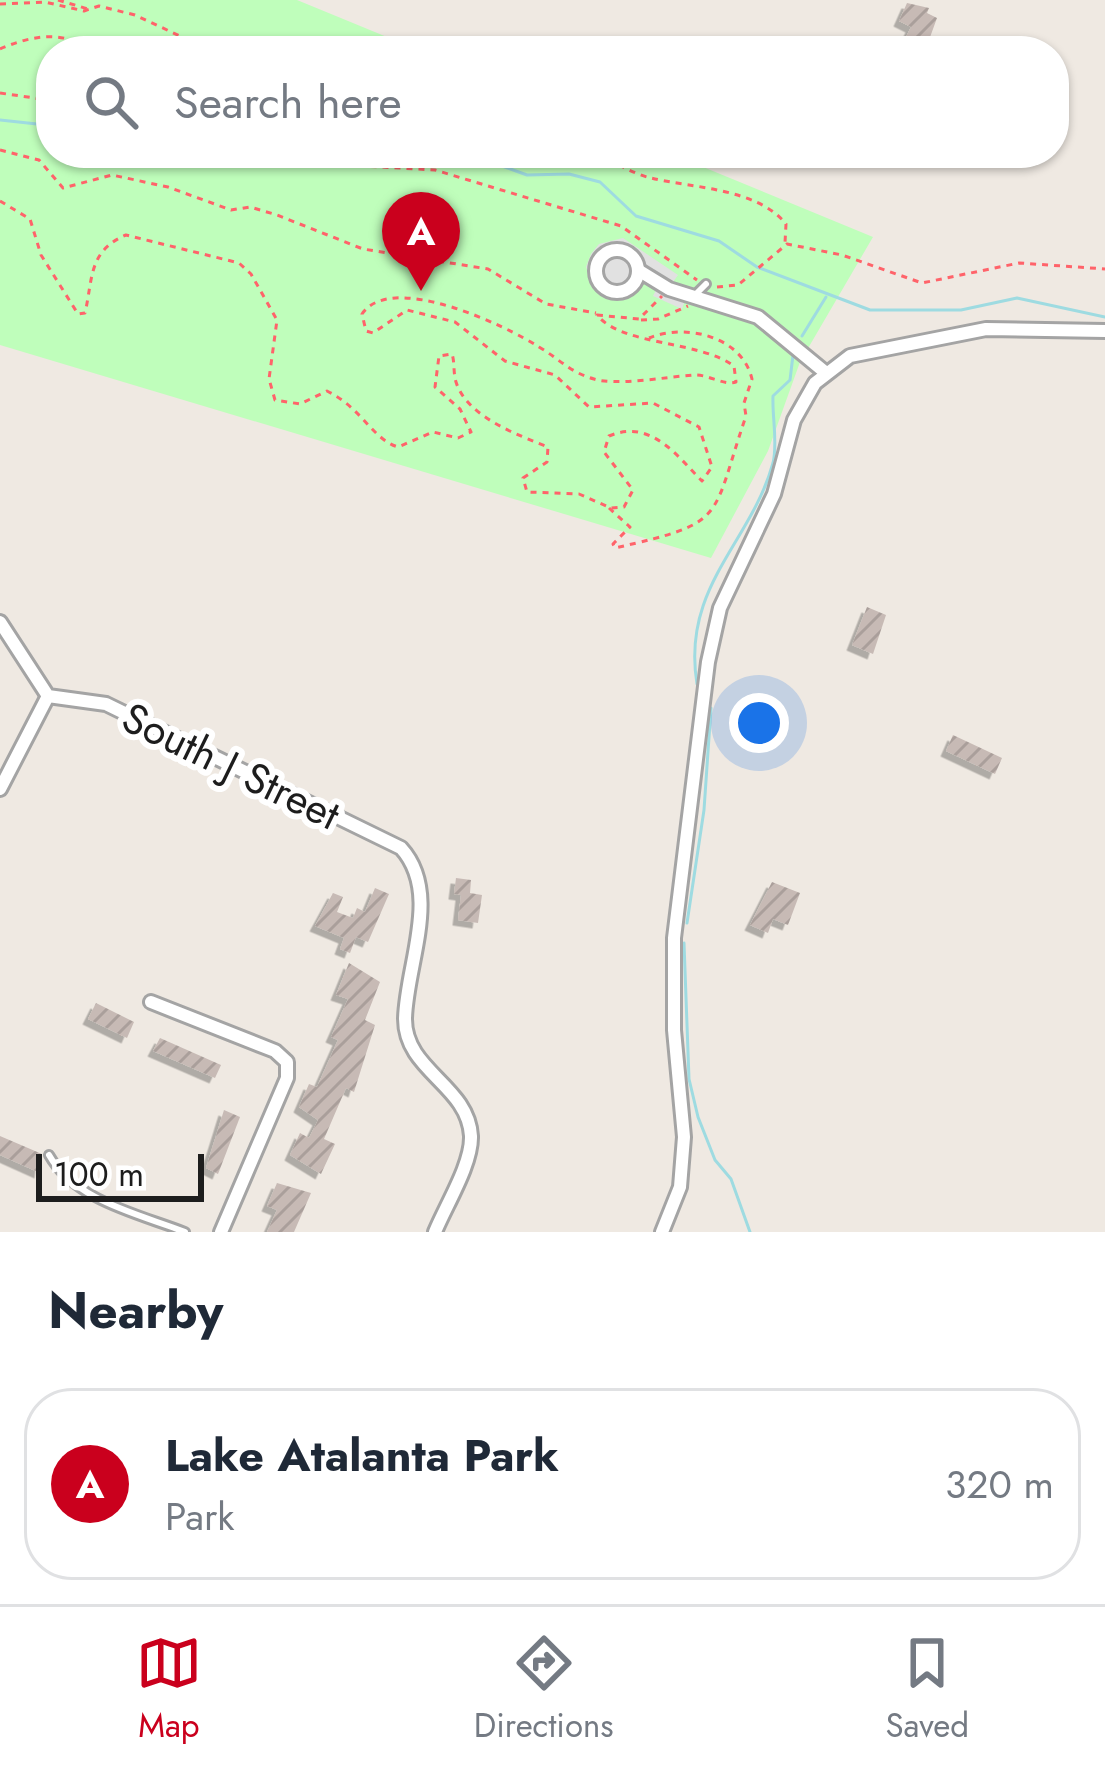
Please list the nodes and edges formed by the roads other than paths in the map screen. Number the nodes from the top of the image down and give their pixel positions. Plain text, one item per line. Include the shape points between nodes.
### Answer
1 (638, 270) dead end
2 (710, 286) road end
3 (697, 298) junction
4 (1105, 331) edge
5 (826, 373) junction
6 (0, 622) edge
7 (48, 696) junction
8 (0, 789) edge
9 (151, 1002) dead end
10 (49, 1155) dead end
11 (185, 1232) edge
12 (221, 1232) edge
13 (435, 1232) edge
14 (662, 1232) edge

1 - 3 street
2 - 3 lane
3 - 5 street via 758,317
4 - 5 street via 986,329 850,356
5 - 14 street via 794,420 775,494 720,608 708,662 674,938 680,1187
6 - 7 street
7 - 8 street
7 - 13 street, South J Street via 106,704 401,848 422,884 405,1019 409,1052 452,1094 471,1142
9 - 12 street via 287,1062
10 - 11 lane via 58,1171 97,1197

